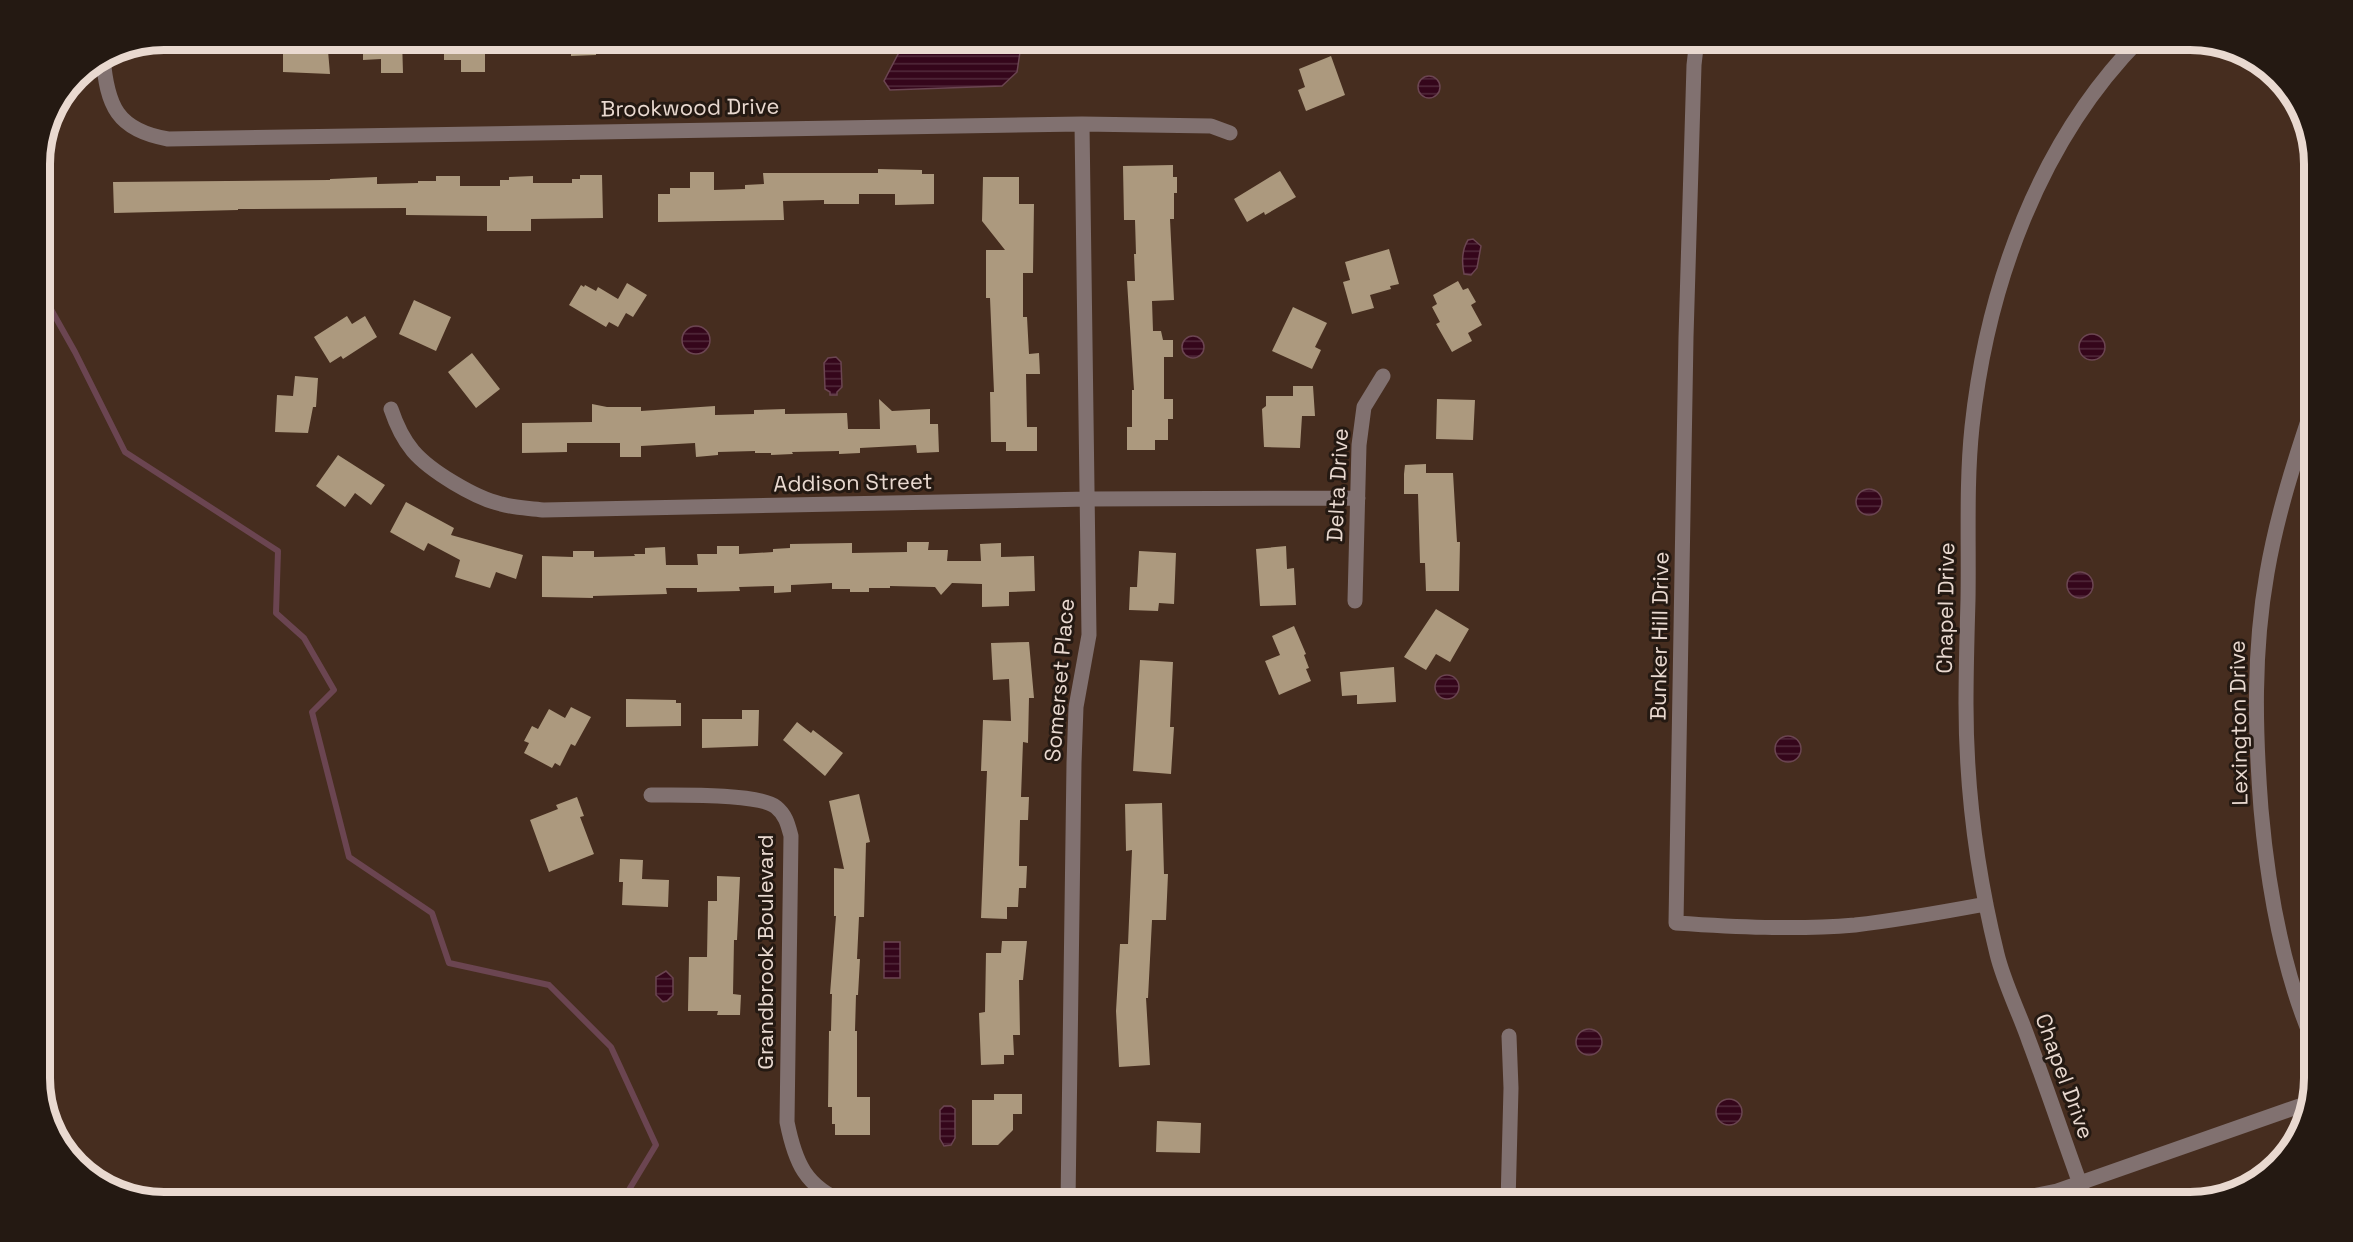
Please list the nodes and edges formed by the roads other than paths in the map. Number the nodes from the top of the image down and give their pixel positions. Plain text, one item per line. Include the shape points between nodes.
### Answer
1 (1696, 50) edge
2 (2128, 50) edge
3 (104, 67) edge
4 (1082, 124) junction
5 (1230, 133) dead end
6 (1383, 376) dead end
7 (391, 409) dead end
8 (2303, 435) edge
9 (1358, 498) junction
10 (1089, 500) junction
11 (1355, 601) dead end
12 (651, 795) dead end
13 (1986, 904) junction
14 (2304, 1015) edge
15 (1509, 1036) dead end
16 (2301, 1105) edge
17 (2080, 1183) junction
18 (826, 1192) edge
19 (1068, 1192) edge
20 (1508, 1192) edge
21 (2052, 1192) edge
22 (2083, 1192) edge

1 - 13 street, Bunker Hill Drive via 1686,349 1676,923 1792,928 1853,925
2 - 13 street, Chapel Drive via 2058,149 2032,199 1993,310 1980,371 1968,486 1966,704 1974,824
3 - 4 street, Brookwood Drive via 105,86 117,114 132,128 168,139
4 - 5 street, Brookwood Drive via 1211,126
4 - 10 street, Somerset Place
6 - 9 street, Delta Drive via 1364,407
7 - 10 street, Addison Street via 413,451 436,471 500,504 537,509
8 - 14 street, Lexington Drive via 2270,555 2259,633 2256,752 2265,855 2280,933
9 - 10 street, Addison Street
9 - 11 street, Delta Drive
10 - 19 street, Somerset Place via 1089,635 1076,707 1074,763
12 - 18 street, Grandbrook Boulevard via 765,801 782,813 788,823 791,836 786,1122 792,1151 804,1174
13 - 17 street, Chapel Drive via 1998,958
15 - 20 street
16 - 17 street
17 - 21 street
17 - 22 street, Chapel Drive

